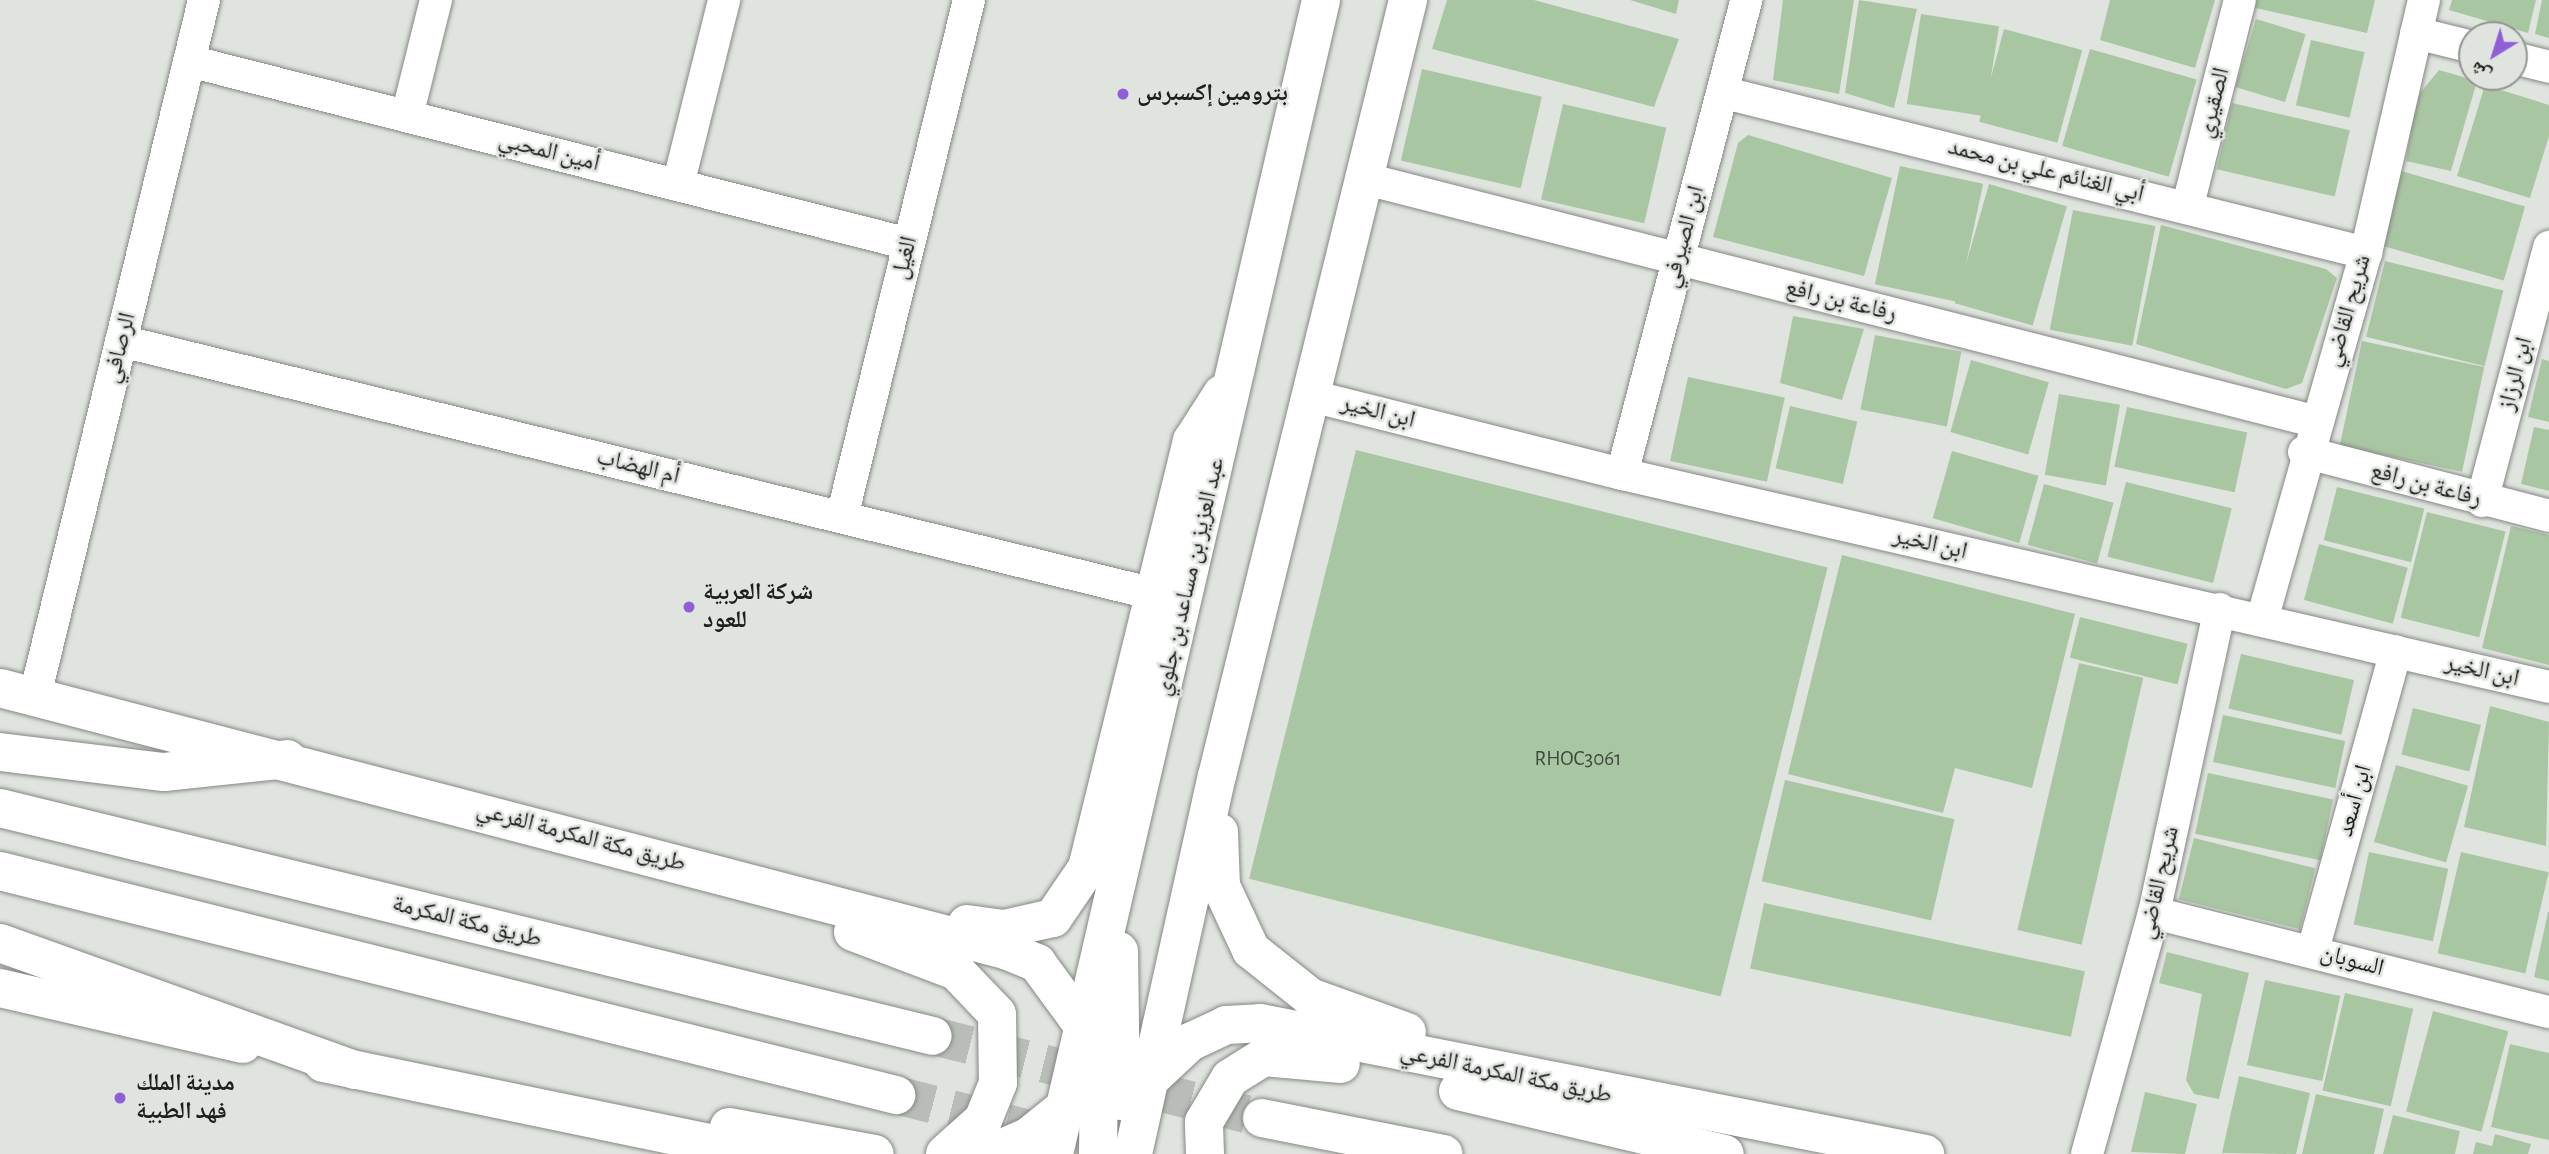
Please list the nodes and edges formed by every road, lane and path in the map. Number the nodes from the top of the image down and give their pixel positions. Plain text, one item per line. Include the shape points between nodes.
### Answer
1 (204, 0) edge
2 (436, 0) edge
3 (724, 0) edge
4 (969, 0) edge
5 (1321, 0) edge
6 (1408, 0) edge
7 (1746, 0) edge
8 (2240, 0) edge
9 (2424, 0) edge
10 (2416, 33) junction
11 (2458, 44) edge
12 (189, 61) junction
13 (2528, 62) edge
14 (2549, 67) edge
15 (1725, 93) junction
16 (407, 116) junction
17 (1366, 179) junction
18 (678, 185) junction
19 (2188, 205) junction
20 (909, 244) junction
21 (2549, 247) edge
22 (2366, 253) junction
23 (1677, 260) junction
24 (121, 341) junction
25 (1237, 371) junction
26 (1311, 396) junction
27 (2316, 422) junction
28 (2304, 452) junction
29 (1622, 474) junction
30 (2482, 501) junction
31 (2549, 516) edge
32 (842, 517) junction
33 (1154, 594) junction
34 (2220, 609) junction
35 (2262, 620) junction
36 (2396, 651) junction
37 (2549, 687) edge
38 (18, 692) edge
39 (0, 752) edge
40 (287, 759) junction
41 (1217, 776) junction
42 (0, 808) edge
43 (1126, 855) junction
44 (678, 863) junction
45 (0, 871) edge
46 (2154, 913) junction
47 (0, 943) edge
48 (2313, 950) junction
49 (1177, 954) junction
50 (0, 988) edge
51 (2549, 1012) edge
52 (1084, 1027) junction
53 (933, 1036) tunnel mouth
54 (1110, 1060) junction
55 (355, 1070) junction
56 (1149, 1079) junction
57 (1563, 1087) junction
58 (897, 1095) tunnel mouth
59 (502, 1099) junction
60 (1653, 1103) junction
61 (1065, 1107) junction
62 (1121, 1115) junction
63 (1262, 1118) tunnel mouth
64 (1109, 1153) edge
65 (607, 1154) edge
66 (762, 1154) edge
67 (875, 1154) edge
68 (945, 1154) edge
69 (989, 1154) edge
70 (1054, 1154) edge
71 (1205, 1154) edge
72 (1443, 1154) edge
73 (1726, 1154) edge
74 (1777, 1154) edge
75 (1925, 1154) edge
76 (2087, 1154) edge

1 - 12 street, الرصافي
2 - 16 street
3 - 18 street
4 - 20 street, الغيل
5 - 25 main road, عبد العزيز بن مساعد بن جلوي
6 - 17 main road
7 - 15 street, ابن الصيرفي
8 - 19 street, الصقيري
9 - 10 street, شريح القاضي
10 - 11 street
10 - 22 street, شريح القاضي
12 - 16 street, أمين المحبي
12 - 24 street, الرصافي
13 - 14 street
15 - 19 street, أبي الغنائم علي بن محمد
15 - 23 street, ابن الصيرفي
16 - 18 street, أمين المحبي
17 - 23 street, رفاعة بن رافع
17 - 26 main road
18 - 20 street, أمين المحبي
19 - 22 street, أبي الغنائم علي بن محمد
20 - 32 street, الغيل
21 - 30 street, ابن الرزاز
22 - 27 street, شريح القاضي
23 - 27 street, رفاعة بن رافع
23 - 29 street, ابن الصيرفي
24 - 32 street, أم الهضاب
24 - 38 street, الرصافي
25 - 33 main road via 1192,441
25 - 43 main road, عبد العزيز بن مساعد بن جلوي
26 - 29 street, ابن الخير
26 - 41 main road
27 - 28 street, شريح القاضي
28 - 30 street, رفاعة بن رافع
28 - 35 street, شريح القاضي
29 - 34 street, ابن الخير
30 - 31 street, رفاعة بن رافع
32 - 33 street, أم الهضاب
33 - 44 main road via 1087,867 1053,918 990,928
34 - 35 street, ابن الخير
34 - 46 street, شريح القاضي
35 - 36 street, ابن الخير
36 - 37 street, ابن الخير
36 - 48 street, ابن أسعد
38 - 40 main road, طريق مكة المكرمة الفرعي
39 - 40 main road via 164,772
40 - 44 main road, طريق مكة المكرمة الفرعي
41 - 49 main road
41 - 57 main road via 1221,886 1234,925 1275,972 1346,1012
42 - 53 main road, طريق مكة المكرمة
43 - 52 main road, عبد العزيز بن مساعد بن جلوي
43 - 54 main road, طريق مكة المكرمة الفرعي
44 - 52 main road, طريق مكة المكرمة الفرعي via 1005,950 1037,963
44 - 68 main road via 956,971 978,991 997,1014 998,1083 983,1120
45 - 58 main road
46 - 48 street, السوبان
46 - 76 street, شريح القاضي
47 - 55 main road
48 - 51 street, السوبان
49 - 54 main road
49 - 56 main road
50 - 55 main road
52 - 54 main road, طريق مكة المكرمة الفرعي
52 - 61 main road, عبد العزيز بن مساعد بن جلوي
54 - 61 main road
54 - 62 main road, طريق مكة المكرمة الفرعي
54 - 64 main road, طريق مكة المكرمة الفرعي
55 - 59 main road
56 - 57 main road, طريق مكة المكرمة الفرعي via 1190,1042 1226,1025 1260,1023
56 - 62 main road, طريق مكة المكرمة الفرعي
56 - 64 main road
57 - 60 main road, طريق مكة المكرمة الفرعي
59 - 65 main road
59 - 66 main road
59 - 67 main road via 565,1098
60 - 74 main road
60 - 75 main road, طريق مكة المكرمة الفرعي
61 - 69 main road via 1028,1137
61 - 70 main road, عبد العزيز بن مساعد بن جلوي
62 - 64 main road, طريق مكة المكرمة الفرعي
63 - 72 main road
71 - 73 main road via 1204,1122 1230,1078 1264,1057 1312,1057

